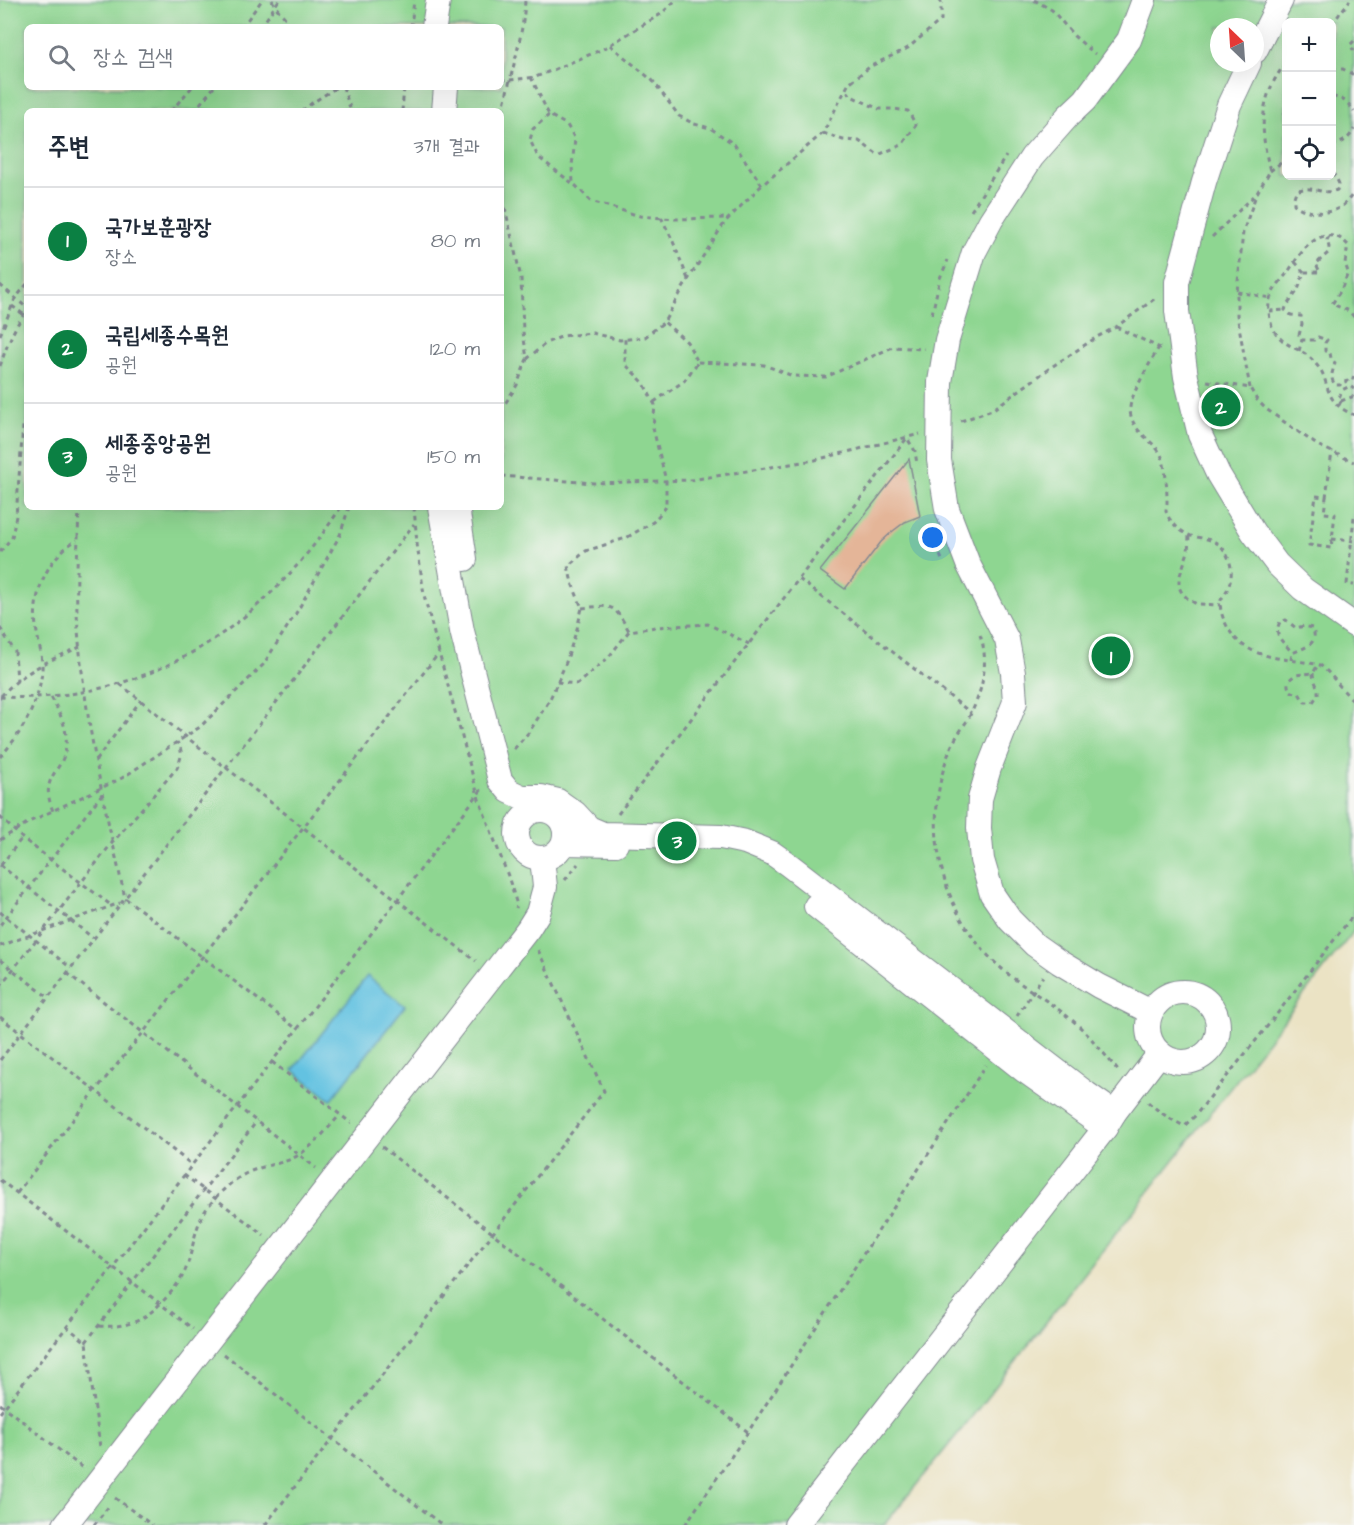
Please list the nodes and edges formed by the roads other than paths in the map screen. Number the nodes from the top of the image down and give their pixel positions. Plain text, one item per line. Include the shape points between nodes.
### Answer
1 (438, 0) edge
2 (454, 0) edge
3 (1144, 0) edge
4 (1281, 0) edge
5 (434, 24) edge
6 (450, 24) edge
7 (1264, 33) edge
8 (1245, 72) edge
9 (429, 90) edge
10 (446, 90) edge
11 (428, 108) edge
12 (444, 108) edge
13 (441, 510) edge
14 (457, 510) edge
15 (1354, 625) edge
16 (503, 762) junction
17 (524, 806) junction
18 (599, 839) junction
19 (564, 843) junction
20 (542, 858) junction
21 (1151, 1012) junction
22 (1160, 1053) junction
23 (1110, 1121) junction
24 (65, 1525) edge
25 (796, 1525) edge

1 - 5 lane
2 - 6 lane
3 - 21 lane via 1129,40 1084,100 1032,157 974,252 947,340 940,382 939,460 947,509 968,564 1007,640 1013,673 1015,702 980,799 982,860 992,894 1035,945 1099,986
4 - 7 lane
8 - 15 lane via 1229,105 1204,182 1177,282 1185,370 1200,435 1253,532 1277,564 1303,589
9 - 11 lane
10 - 12 lane
13 - 16 lane via 462,631
14 - 16 lane
16 - 17 lane via 500,780
17 - 18 lane via 541,797 558,801
17 - 19 lane via 555,814 564,826
17 - 20 lane via 518,843 529,855
18 - 19 lane
18 - 23 lane via 735,852 765,866 1002,1041 1025,1071
19 - 20 lane via 553,855
20 - 24 lane via 545,887 538,913 520,921 368,1136
21 - 22 lane via 1148,1031
21 - 22 lane via 1171,994 1194,993 1213,1008 1217,1020 1214,1042 1198,1058 1177,1061
22 - 23 lane
23 - 25 lane

